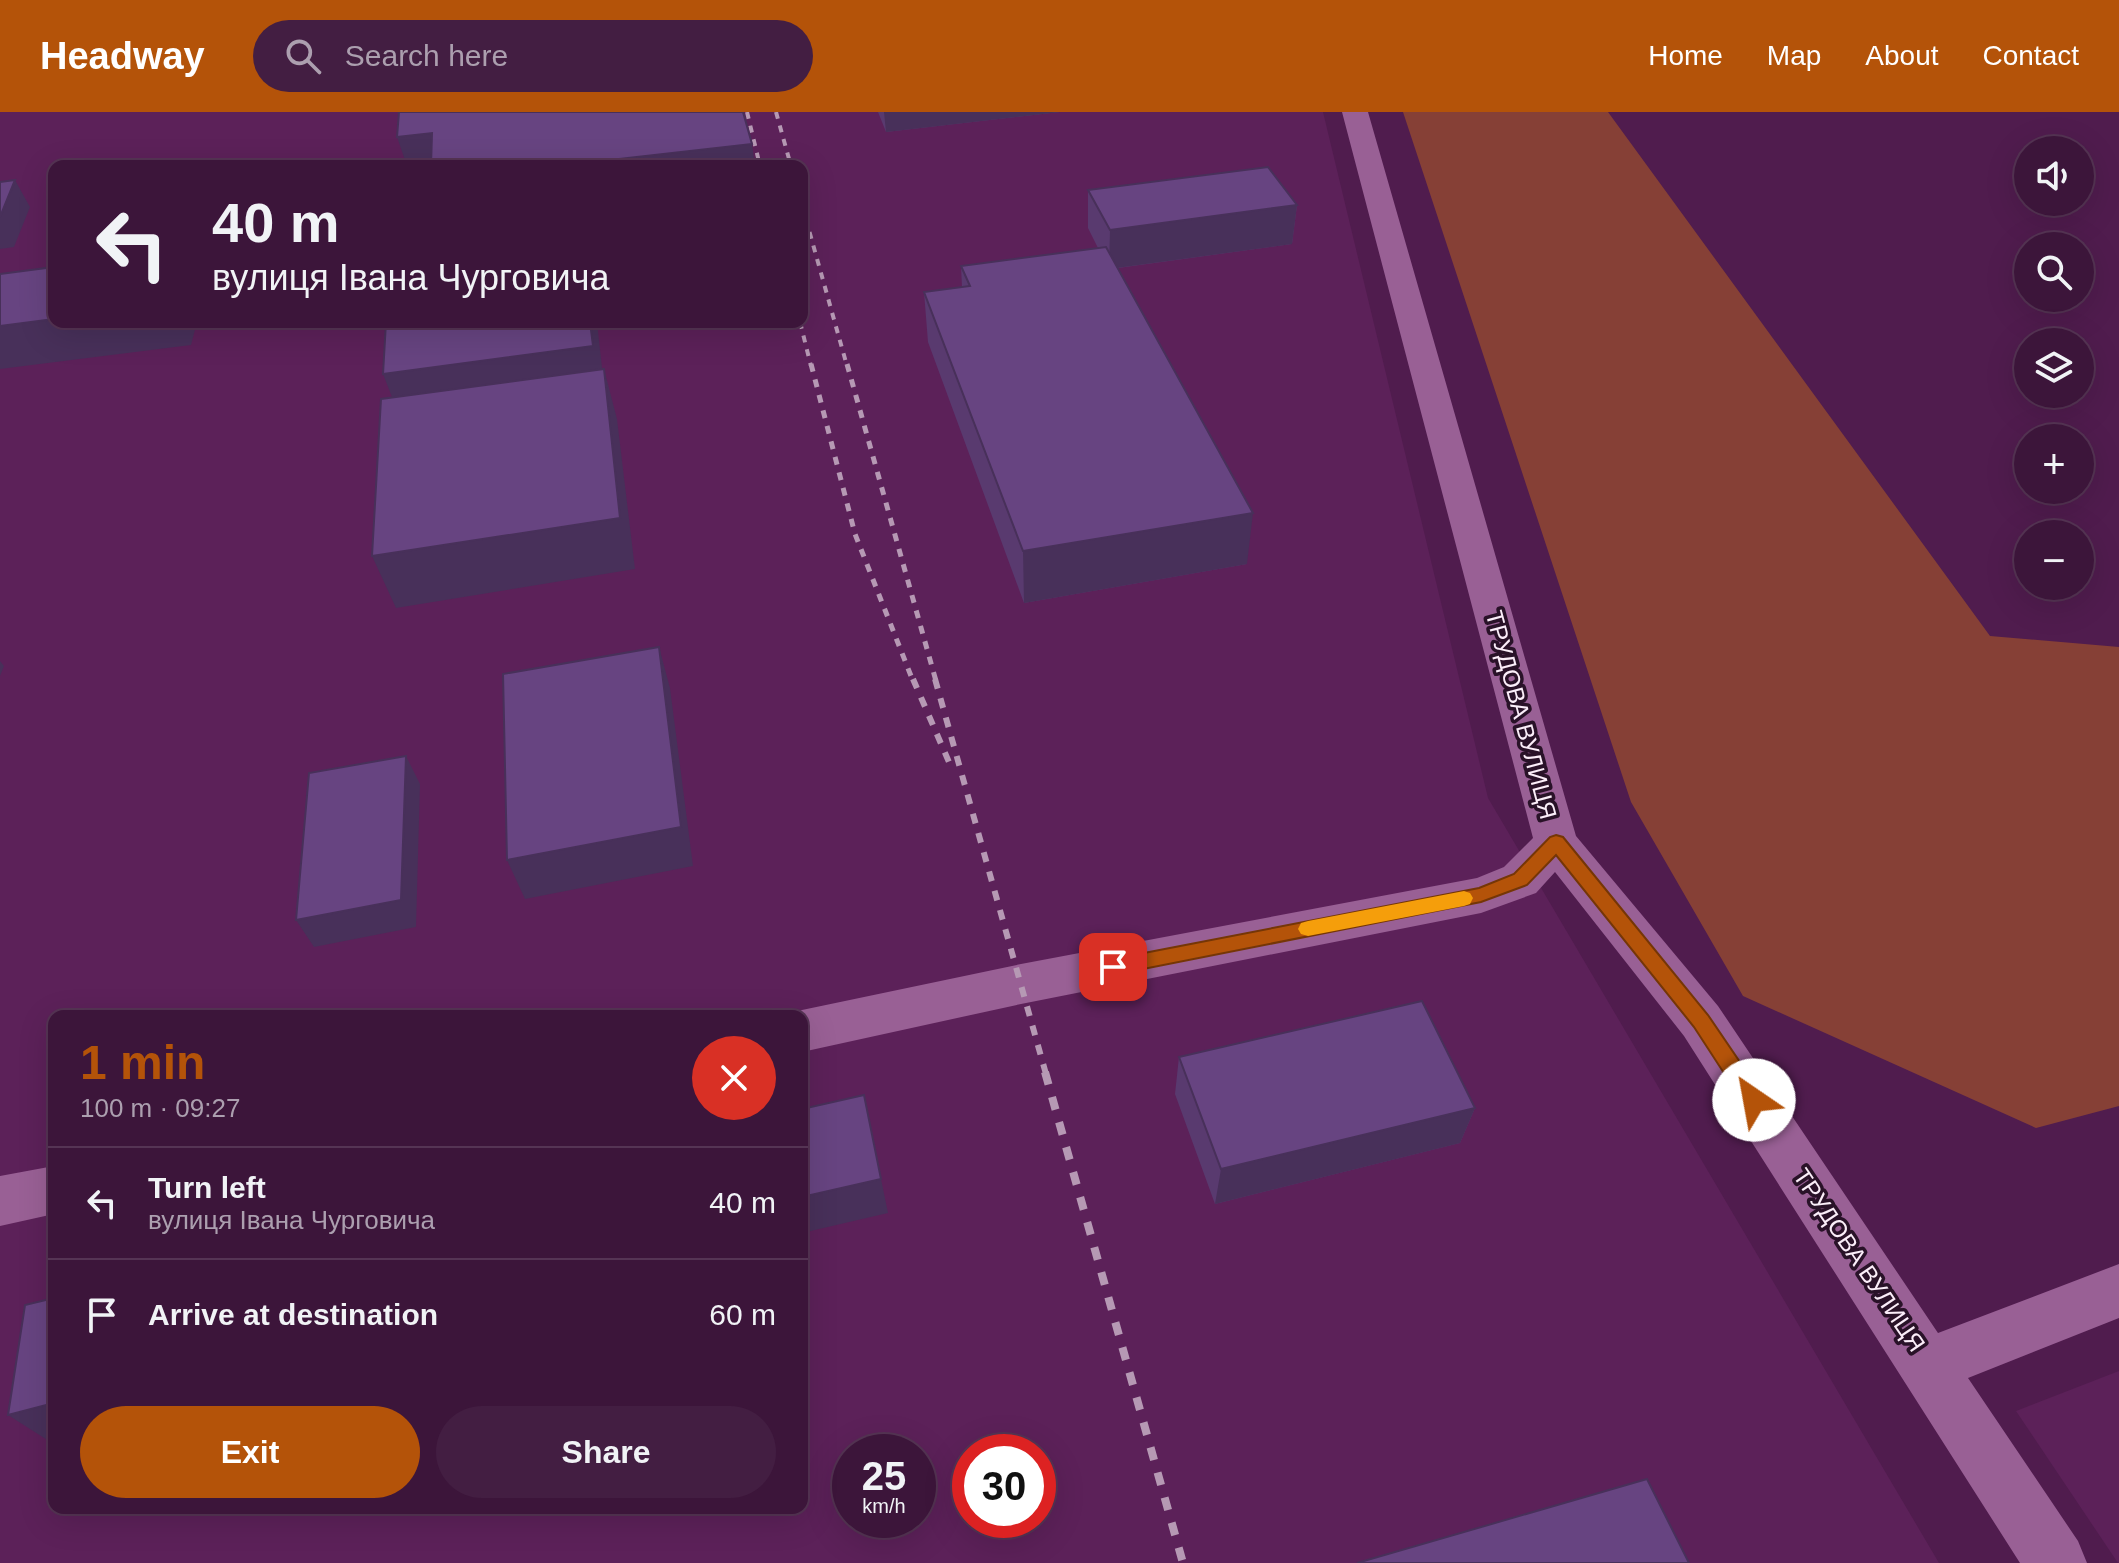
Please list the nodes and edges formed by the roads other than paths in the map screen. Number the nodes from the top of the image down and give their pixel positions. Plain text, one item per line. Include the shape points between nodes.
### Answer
1 (1355, 112) edge
2 (1556, 842) junction
3 (808, 1030) edge
4 (48, 1191) edge
5 (0, 1201) edge
6 (2119, 1291) edge
7 (1929, 1365) junction
8 (2056, 1563) edge

1 - 2 street, ТРУДОВА ВУЛИЦЯ
2 - 3 street via 1520,880 1481,895
2 - 7 street, ТРУДОВА ВУЛИЦЯ via 1701,1021
4 - 5 street
6 - 7 street
7 - 8 street, ТРУДОВА ВУЛИЦЯ

